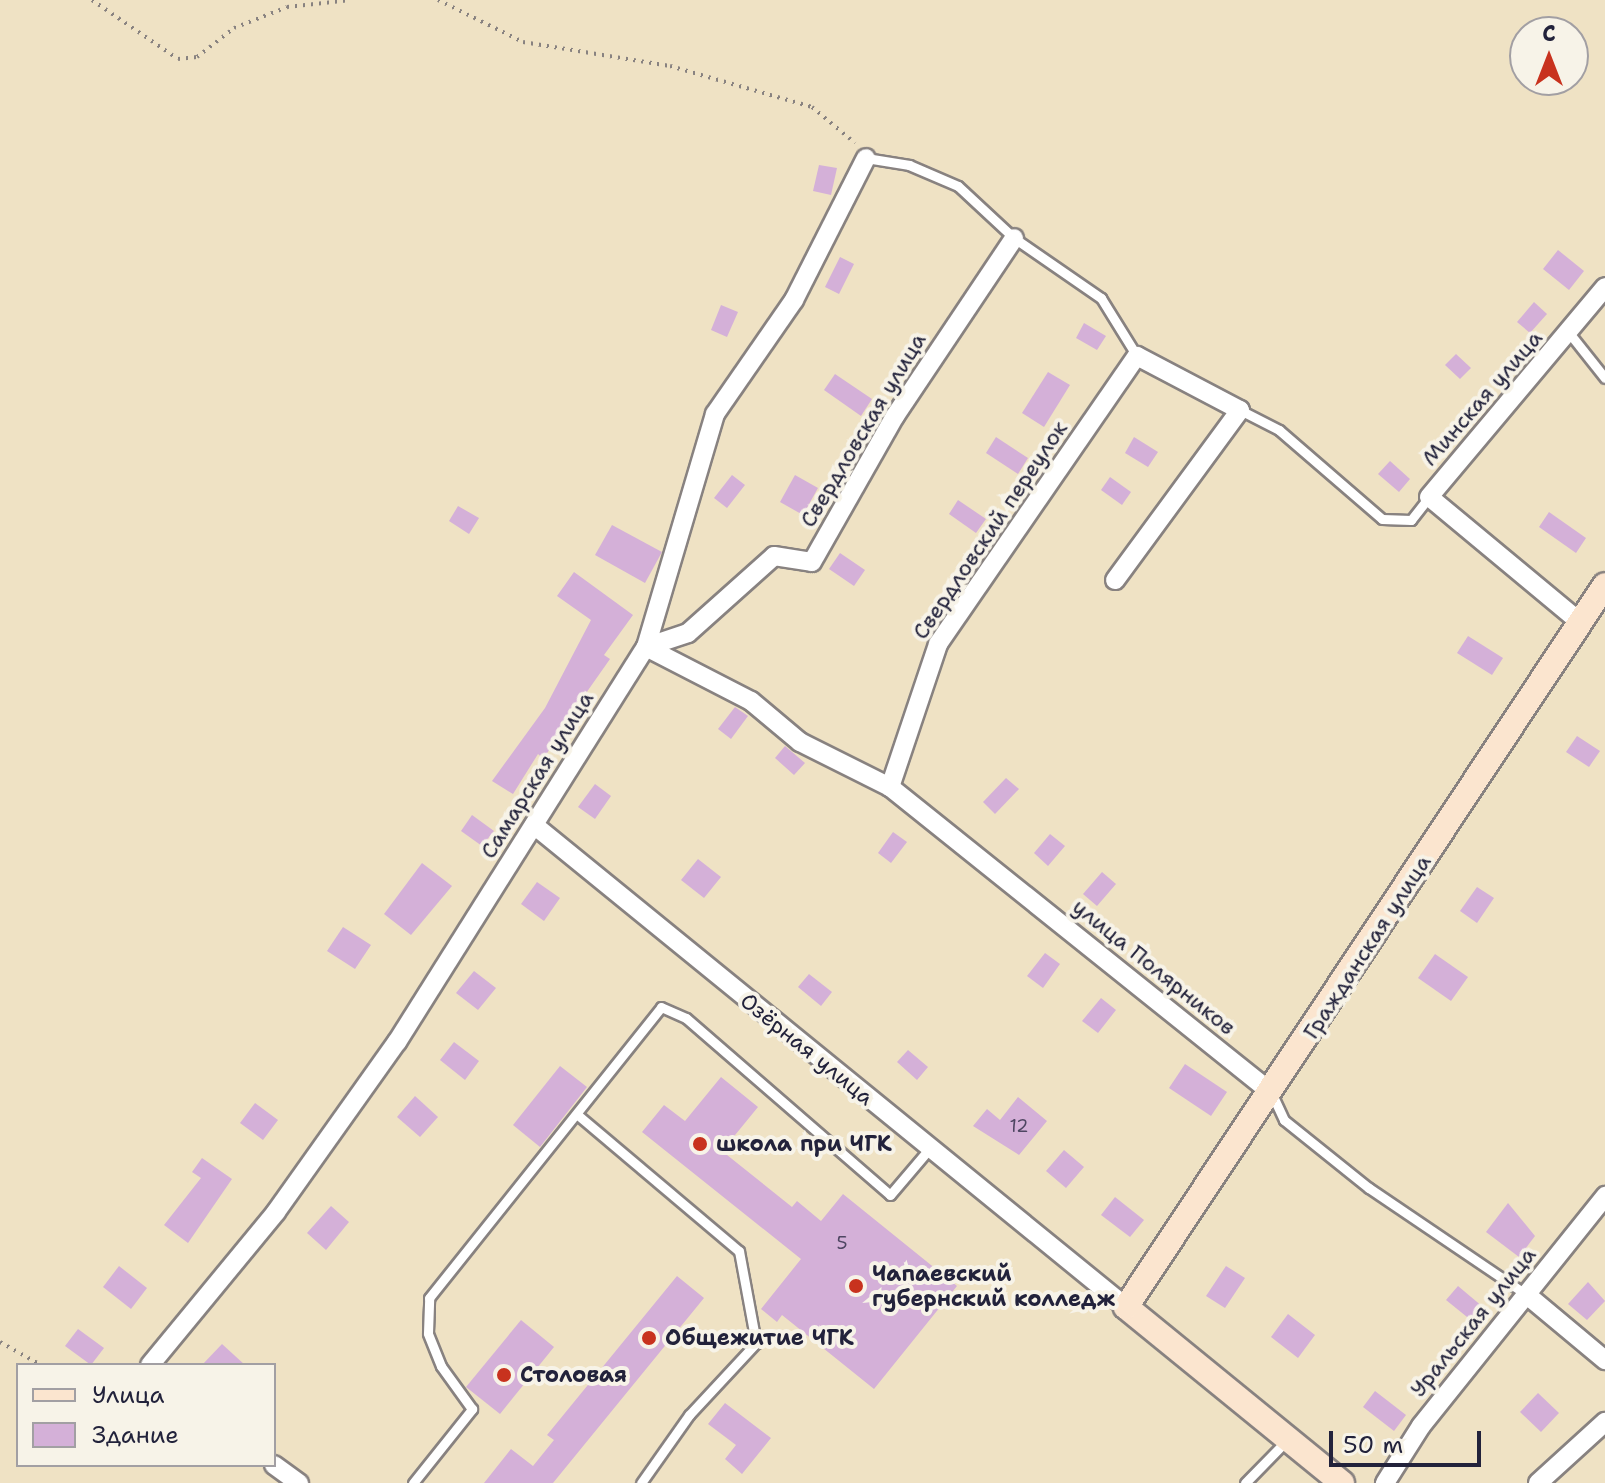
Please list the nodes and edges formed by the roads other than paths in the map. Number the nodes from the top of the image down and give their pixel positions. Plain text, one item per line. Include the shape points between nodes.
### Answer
1 (866, 158) joint
2 (1014, 238) junction
3 (1605, 287) edge
4 (1570, 334) junction
5 (1137, 356) junction
6 (1605, 378) edge
7 (1240, 410) junction
8 (1429, 497) junction
9 (1115, 580) dead end
10 (1605, 585) edge
11 (1581, 623) junction
12 (646, 647) junction
13 (890, 787) junction
14 (534, 825) junction
15 (1271, 1092) junction
16 (579, 1116) junction
17 (930, 1148) junction
18 (1605, 1196) edge
19 (1527, 1295) junction
20 (1126, 1307) junction
21 (1605, 1360) edge
22 (152, 1363) edge
23 (1605, 1422) edge
24 (1288, 1439) junction
25 (276, 1466) edge
26 (420, 1481) edge
27 (299, 1483) edge
28 (641, 1483) edge
29 (1245, 1483) edge
30 (1342, 1483) edge
31 (1385, 1483) edge
32 (1538, 1483) edge

1 - 2 lane via 909,165 958,186
1 - 12 street, Самарская улица via 794,300 715,414
2 - 5 lane via 1101,298
2 - 12 street, Свердловская улица via 895,416 812,562 774,556 688,633
3 - 4 street, Минская улица
4 - 6 lane
4 - 8 street, Минская улица
5 - 7 street
5 - 13 street, Свердловский переулок via 938,644
7 - 8 lane via 1279,430 1382,519 1411,520
7 - 9 street
8 - 11 street, Минская улица
10 - 11 street, Гражданская улица
11 - 15 street, Гражданская улица
12 - 13 street, улица Полярников via 751,701 800,742
12 - 14 street, Самарская улица
13 - 15 street, улица Полярников
14 - 17 street, Озёрная улица
14 - 22 street, Самарская улица via 397,1042 276,1212
15 - 19 lane, улица Полярников via 1284,1120 1345,1169
15 - 20 street, Гражданская улица
16 - 17 lane via 661,1007 686,1018 890,1195
16 - 26 lane via 429,1298 428,1333 441,1366 472,1409
16 - 28 lane via 739,1251 756,1343 689,1415
17 - 20 street, Озёрная улица
18 - 19 street, Уральская улица
19 - 21 street, улица Полярников
19 - 31 street, Уральская улица
20 - 24 street, Озёрная улица
23 - 32 street
24 - 29 lane
24 - 30 street, Озёрная улица
25 - 27 street

